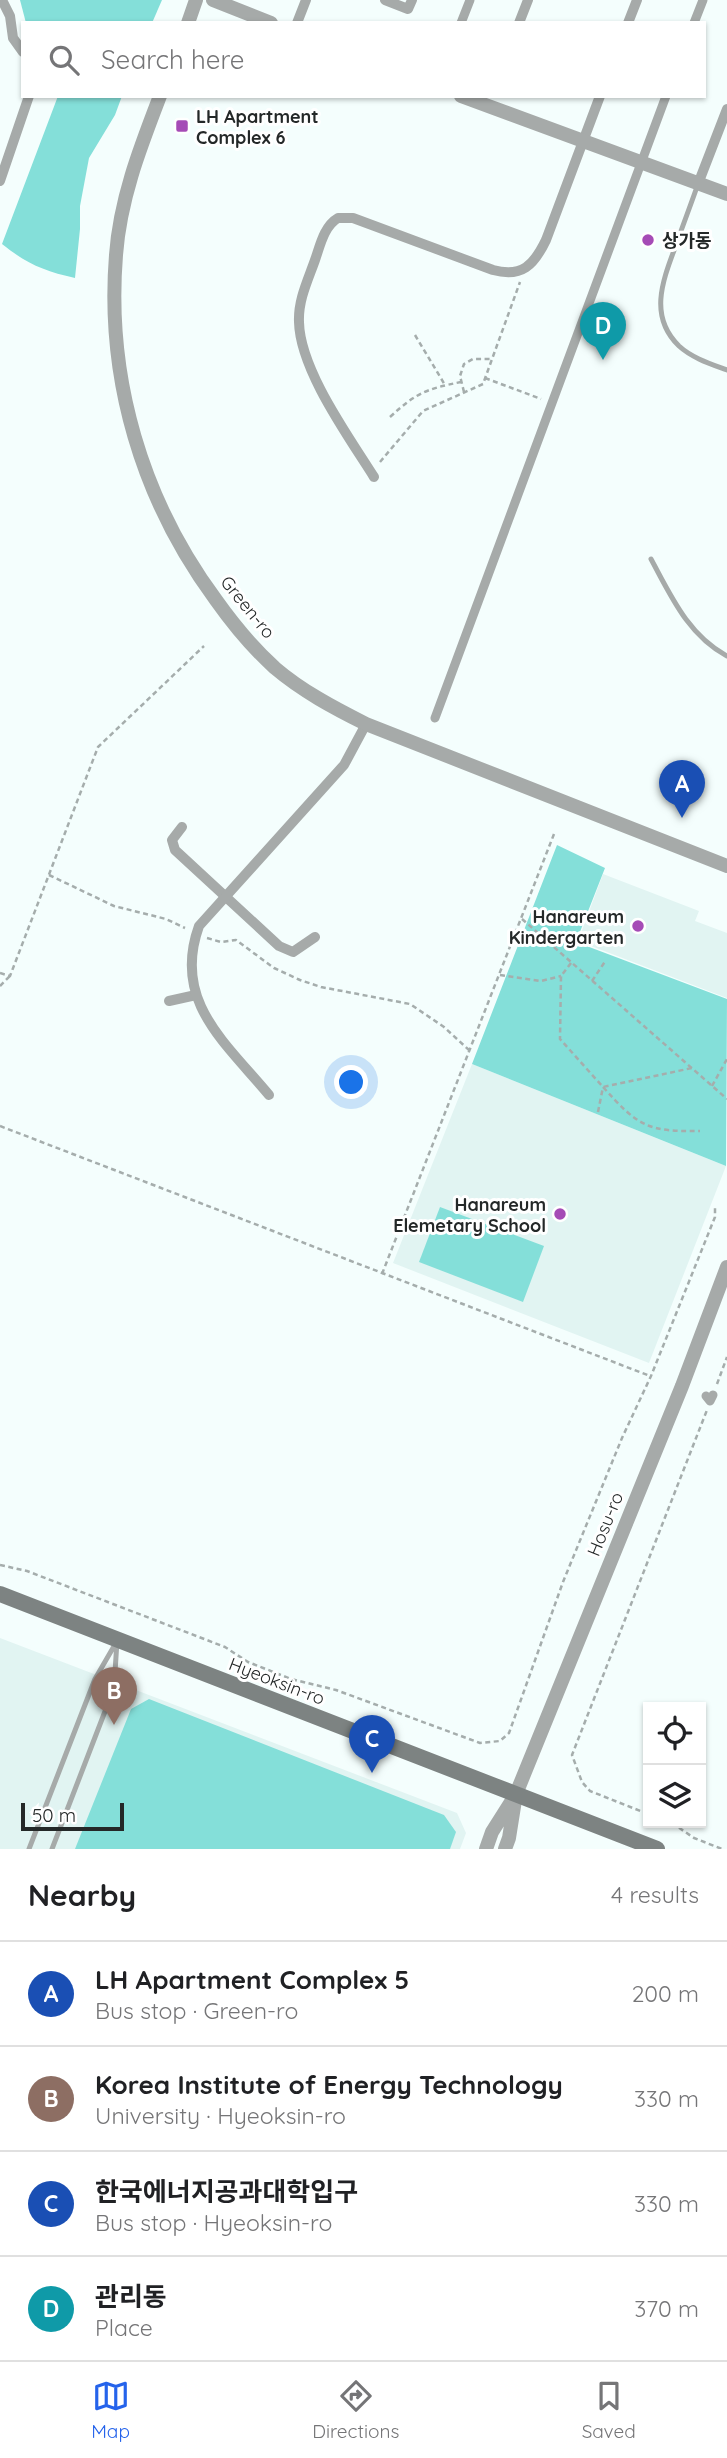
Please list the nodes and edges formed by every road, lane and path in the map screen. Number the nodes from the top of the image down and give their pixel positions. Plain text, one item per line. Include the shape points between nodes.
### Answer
1 (2, 0) edge
2 (196, 0) edge
3 (213, 0) edge
4 (306, 0) edge
5 (385, 0) edge
6 (412, 0) edge
7 (470, 0) edge
8 (528, 0) edge
9 (637, 0) edge
10 (703, 0) edge
11 (189, 21) edge
12 (266, 21) edge
13 (298, 21) edge
14 (462, 21) edge
15 (520, 21) edge
16 (629, 21) edge
17 (695, 21) edge
18 (21, 49) edge
19 (28, 98) edge
20 (159, 98) edge
21 (466, 98) edge
22 (599, 98) edge
23 (665, 98) edge
24 (727, 109) edge
25 (724, 126) edge
26 (583, 142) junction
27 (641, 162) junction
28 (0, 181) edge
29 (698, 184) junction
30 (727, 194) edge
31 (523, 269) junction
32 (415, 335) dead end
33 (492, 359) junction
34 (727, 370) edge
35 (485, 378) junction
36 (461, 382) junction
37 (445, 385) junction
38 (464, 392) junction
39 (552, 402) junction
40 (390, 417) dead end
41 (372, 474) joint
42 (651, 559) dead end
43 (204, 646) dead end
44 (727, 656) edge
45 (435, 718) dead end
46 (366, 724) junction
47 (182, 827) dead end
48 (554, 834) dead end
49 (727, 866) edge
50 (49, 875) junction
51 (224, 896) junction
52 (522, 919) junction
53 (196, 934) junction
54 (315, 937) dead end
55 (606, 960) dead end
56 (571, 963) junction
57 (0, 973) edge
58 (500, 975) junction
59 (561, 975) junction
60 (10, 976) junction
61 (592, 981) junction
62 (0, 986) edge
63 (196, 995) junction
64 (169, 1001) dead end
65 (470, 1051) junction
66 (727, 1059) edge
67 (692, 1068) junction
68 (712, 1086) junction
69 (603, 1087) junction
70 (269, 1095) dead end
71 (727, 1099) edge
72 (598, 1112) dead end
73 (0, 1126) edge
74 (700, 1131) dead end
75 (715, 1207) dead end
76 (727, 1267) edge
77 (382, 1275) junction
78 (727, 1357) edge
79 (652, 1376) junction
80 (0, 1565) edge
81 (0, 1594) edge
82 (117, 1641) junction
83 (516, 1794) junction
84 (643, 1812) edge
85 (679, 1828) edge
86 (29, 1849) edge
87 (52, 1849) edge
88 (486, 1849) edge
89 (505, 1849) edge
90 (657, 1849) edge
91 (722, 1849) edge

1 - 18 street
2 - 11 street
3 - 12 street
4 - 13 street
5 - 6 street via 408,9
7 - 14 street
8 - 15 street
9 - 16 street
10 - 17 street
19 - 28 street
20 - 46 street, Green-ro via 124,201 116,254 119,372 132,432 157,500 182,550 231,621 276,668
21 - 26 street
22 - 26 street
23 - 27 street
24 - 25 street
25 - 29 street
26 - 27 street
26 - 31 street via 541,249
27 - 29 street
27 - 39 street
29 - 30 street
29 - 34 lane via 662,282 660,308 663,323 679,346
31 - 33 path
31 - 41 street via 504,273 353,218 331,222 302,294 300,337 319,384
32 - 37 path
33 - 35 path
33 - 36 path via 464,364
35 - 38 path via 483,384
35 - 39 path
36 - 37 path
36 - 38 path
37 - 40 path via 414,396
38 - 41 path via 423,411
39 - 45 street
42 - 44 lane via 682,617
43 - 50 path via 98,747
46 - 49 street, Green-ro
46 - 51 street via 344,765
47 - 51 street via 172,840 175,850
48 - 52 path
50 - 53 path via 114,906 177,923
50 - 60 path
51 - 53 street
51 - 54 street via 279,946 293,952
52 - 56 path
52 - 58 path
53 - 63 street via 190,965
53 - 65 path via 221,942 236,940 274,968 321,987 410,1004
55 - 61 path
56 - 59 path
56 - 61 path
57 - 60 path
58 - 59 path via 541,981
58 - 65 path
59 - 69 path via 560,1039
60 - 62 path
61 - 67 path
63 - 64 street
63 - 70 street via 202,1014
65 - 77 path
66 - 68 path
67 - 68 path
67 - 69 path
68 - 71 path
69 - 72 path
69 - 74 path via 640,1122 673,1132
73 - 77 path
75 - 79 path
76 - 83 street, Hosu-ro
77 - 79 path
78 - 84 path via 572,1755 590,1791
79 - 80 path via 563,1581 509,1733 500,1741 480,1743 291,1678 248,1662 225,1647 27,1571
81 - 82 main road, Hyeoksin-ro
82 - 83 main road, Hyeoksin-ro
82 - 86 lane via 95,1679
82 - 87 lane via 114,1688
83 - 88 street
83 - 89 street
83 - 90 main road, Hyeoksin-ro
85 - 91 path

